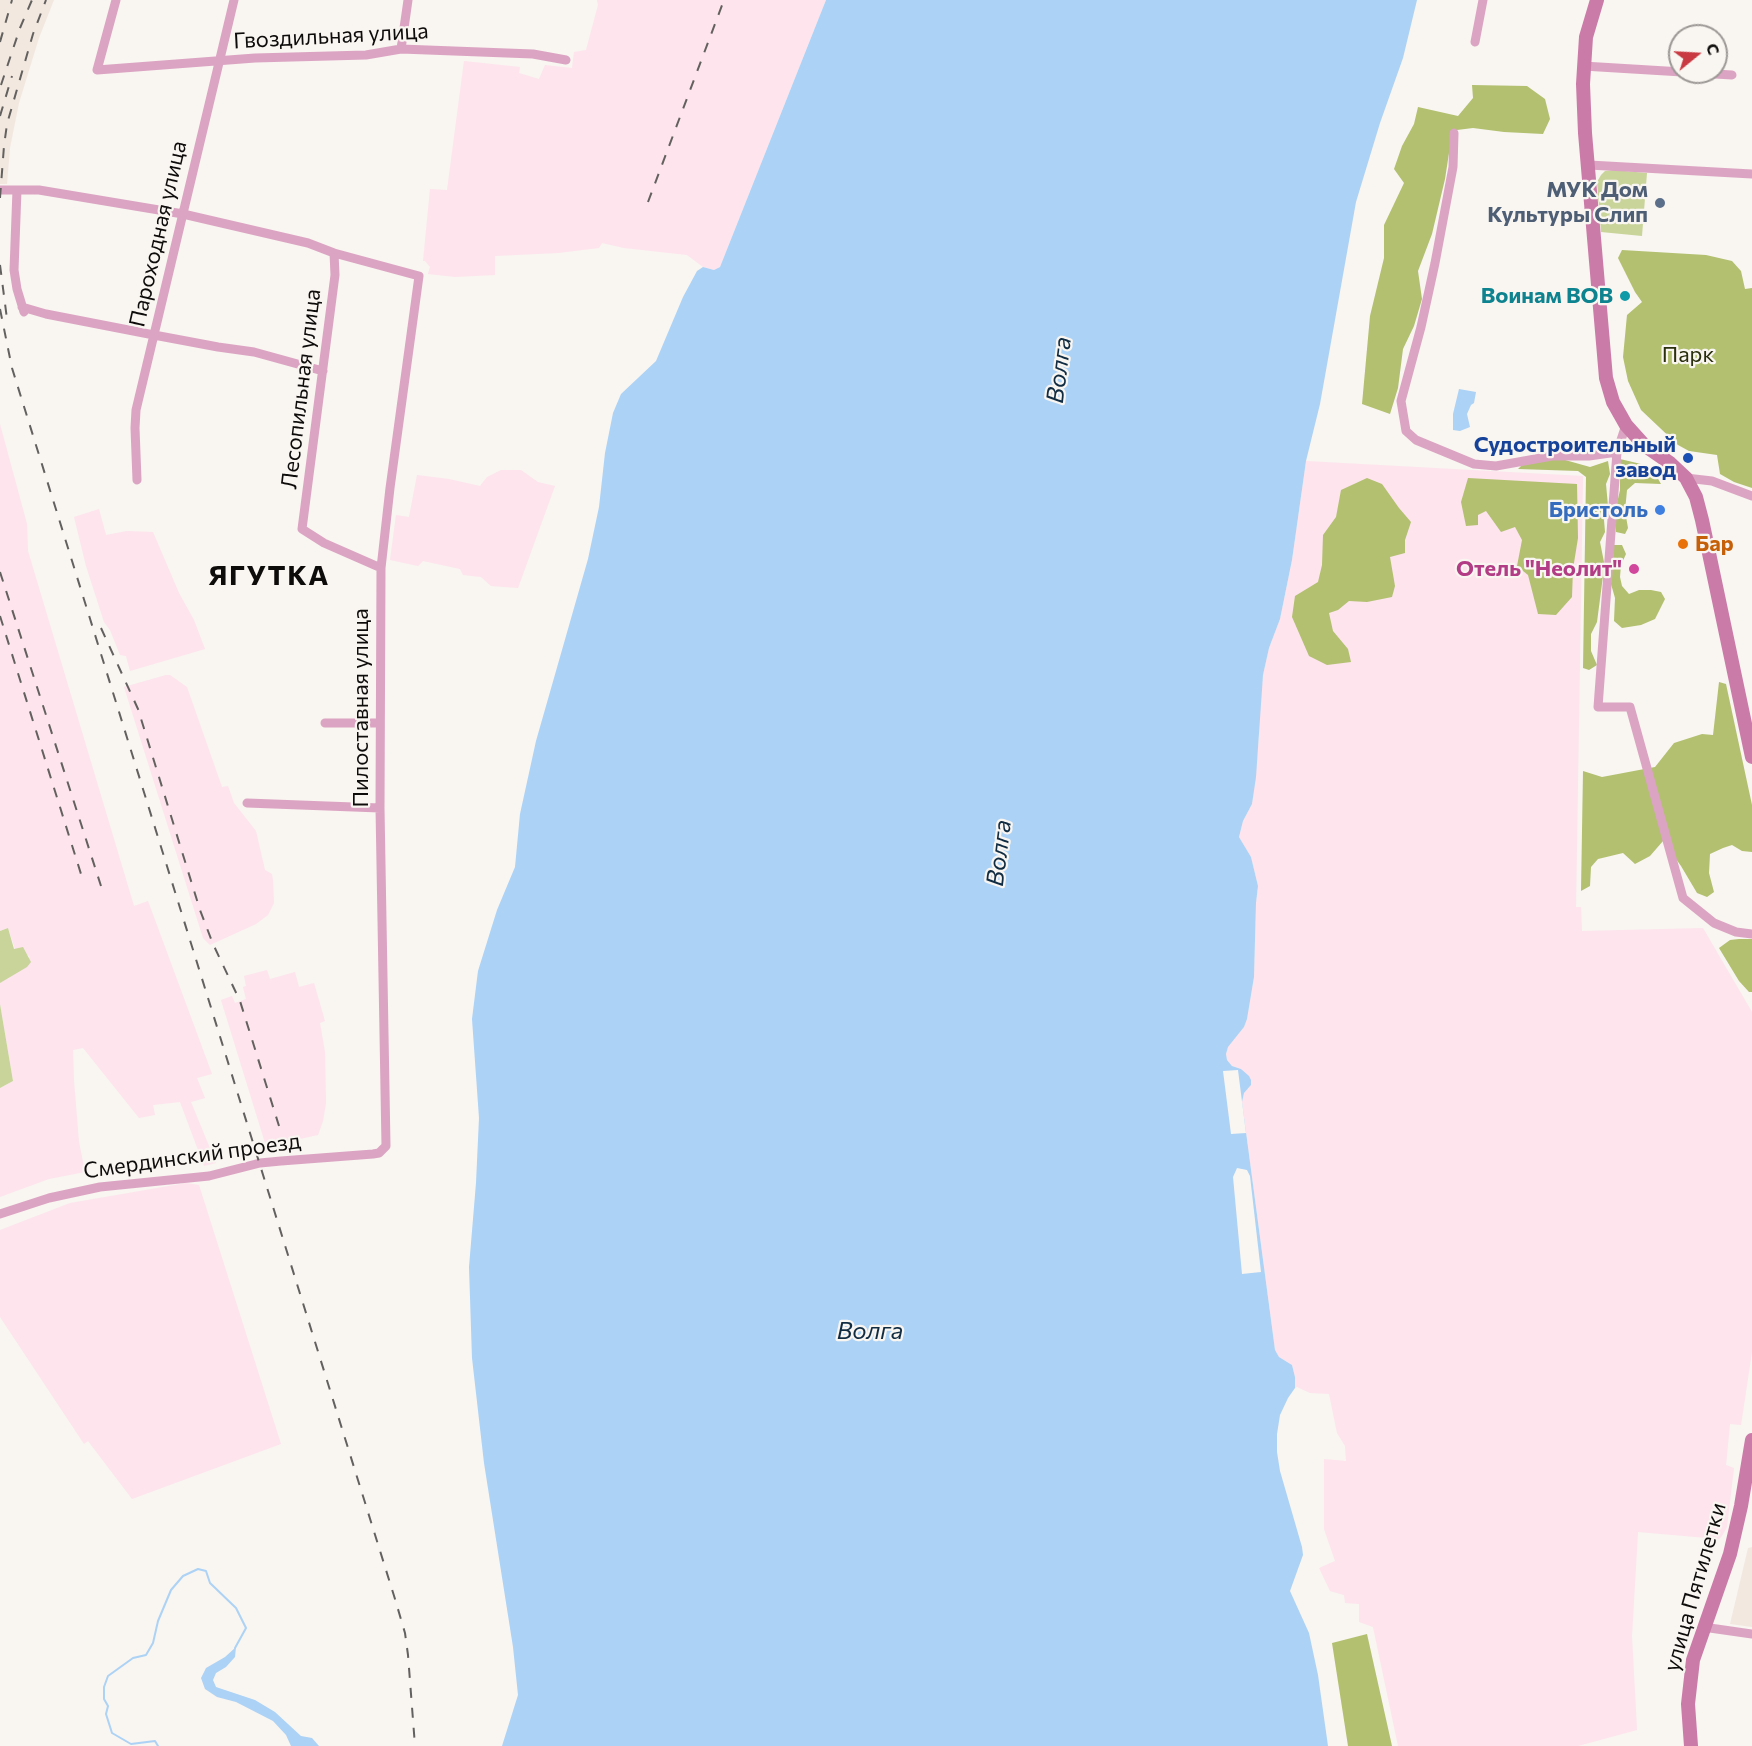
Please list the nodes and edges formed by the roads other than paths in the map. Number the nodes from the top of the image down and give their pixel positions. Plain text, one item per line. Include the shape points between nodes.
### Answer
1 (116, 0) edge
2 (234, 0) edge
3 (408, 0) edge
4 (1483, 0) edge
5 (1597, 0) edge
6 (1475, 42) dead end
7 (401, 50) junction
8 (566, 60) dead end
9 (220, 61) junction
10 (1583, 66) junction
11 (1732, 75) dead end
12 (1454, 133) dead end
13 (1589, 165) junction
14 (1752, 174) edge
15 (0, 190) edge
16 (17, 190) junction
17 (183, 214) junction
18 (334, 253) junction
19 (154, 335) junction
20 (323, 371) junction
21 (1626, 425) junction
22 (1617, 452) junction
23 (1686, 478) junction
24 (137, 480) dead end
25 (1752, 496) edge
26 (381, 567) junction
27 (325, 723) dead end
28 (380, 723) junction
29 (1752, 757) edge
30 (247, 803) dead end
31 (380, 808) junction
32 (1752, 934) edge
33 (386, 1143) joint
34 (0, 1214) edge
35 (1752, 1440) edge
36 (1703, 1627) junction
37 (1752, 1634) edge
38 (1691, 1746) edge

1 - 9 street, Гвоздильная улица via 98,70
2 - 9 street, Пароходная улица
3 - 7 street
4 - 6 street
5 - 10 main road via 1586,37
7 - 8 street, Гвоздильная улица via 533,54
7 - 9 street, Гвоздильная улица
9 - 17 street, Пароходная улица
10 - 11 street
10 - 13 main road
12 - 22 street via 1453,166 1437,252 1401,401 1406,431 1416,440 1474,464 1496,466 1552,456
13 - 14 street
13 - 21 main road via 1606,378
15 - 16 street
16 - 17 street via 39,190
16 - 19 street via 14,270 23,311
17 - 18 street via 308,243
17 - 19 street, Пароходная улица
18 - 20 street, Лесопильная улица via 335,275
18 - 26 street, Пилоставная улица via 419,276
19 - 20 street via 254,352
19 - 24 street, Пароходная улица via 136,410
20 - 26 street, Лесопильная улица via 302,529 324,543
21 - 22 street
21 - 23 main road via 1644,445
22 - 32 street via 1598,707 1630,706 1683,898 1714,923
23 - 25 street via 1712,481
23 - 29 main road via 1700,508
26 - 28 street, Пилоставная улица
27 - 28 street
28 - 31 street, Пилоставная улица
30 - 31 street
31 - 33 street, Пилоставная улица
33 - 34 street, Смердинский проезд via 383,1150 373,1154 270,1162 208,1176 100,1187
35 - 36 main road, улица Пятилетки via 1732,1545
36 - 37 street
36 - 38 main road, улица Пятилетки via 1689,1689

